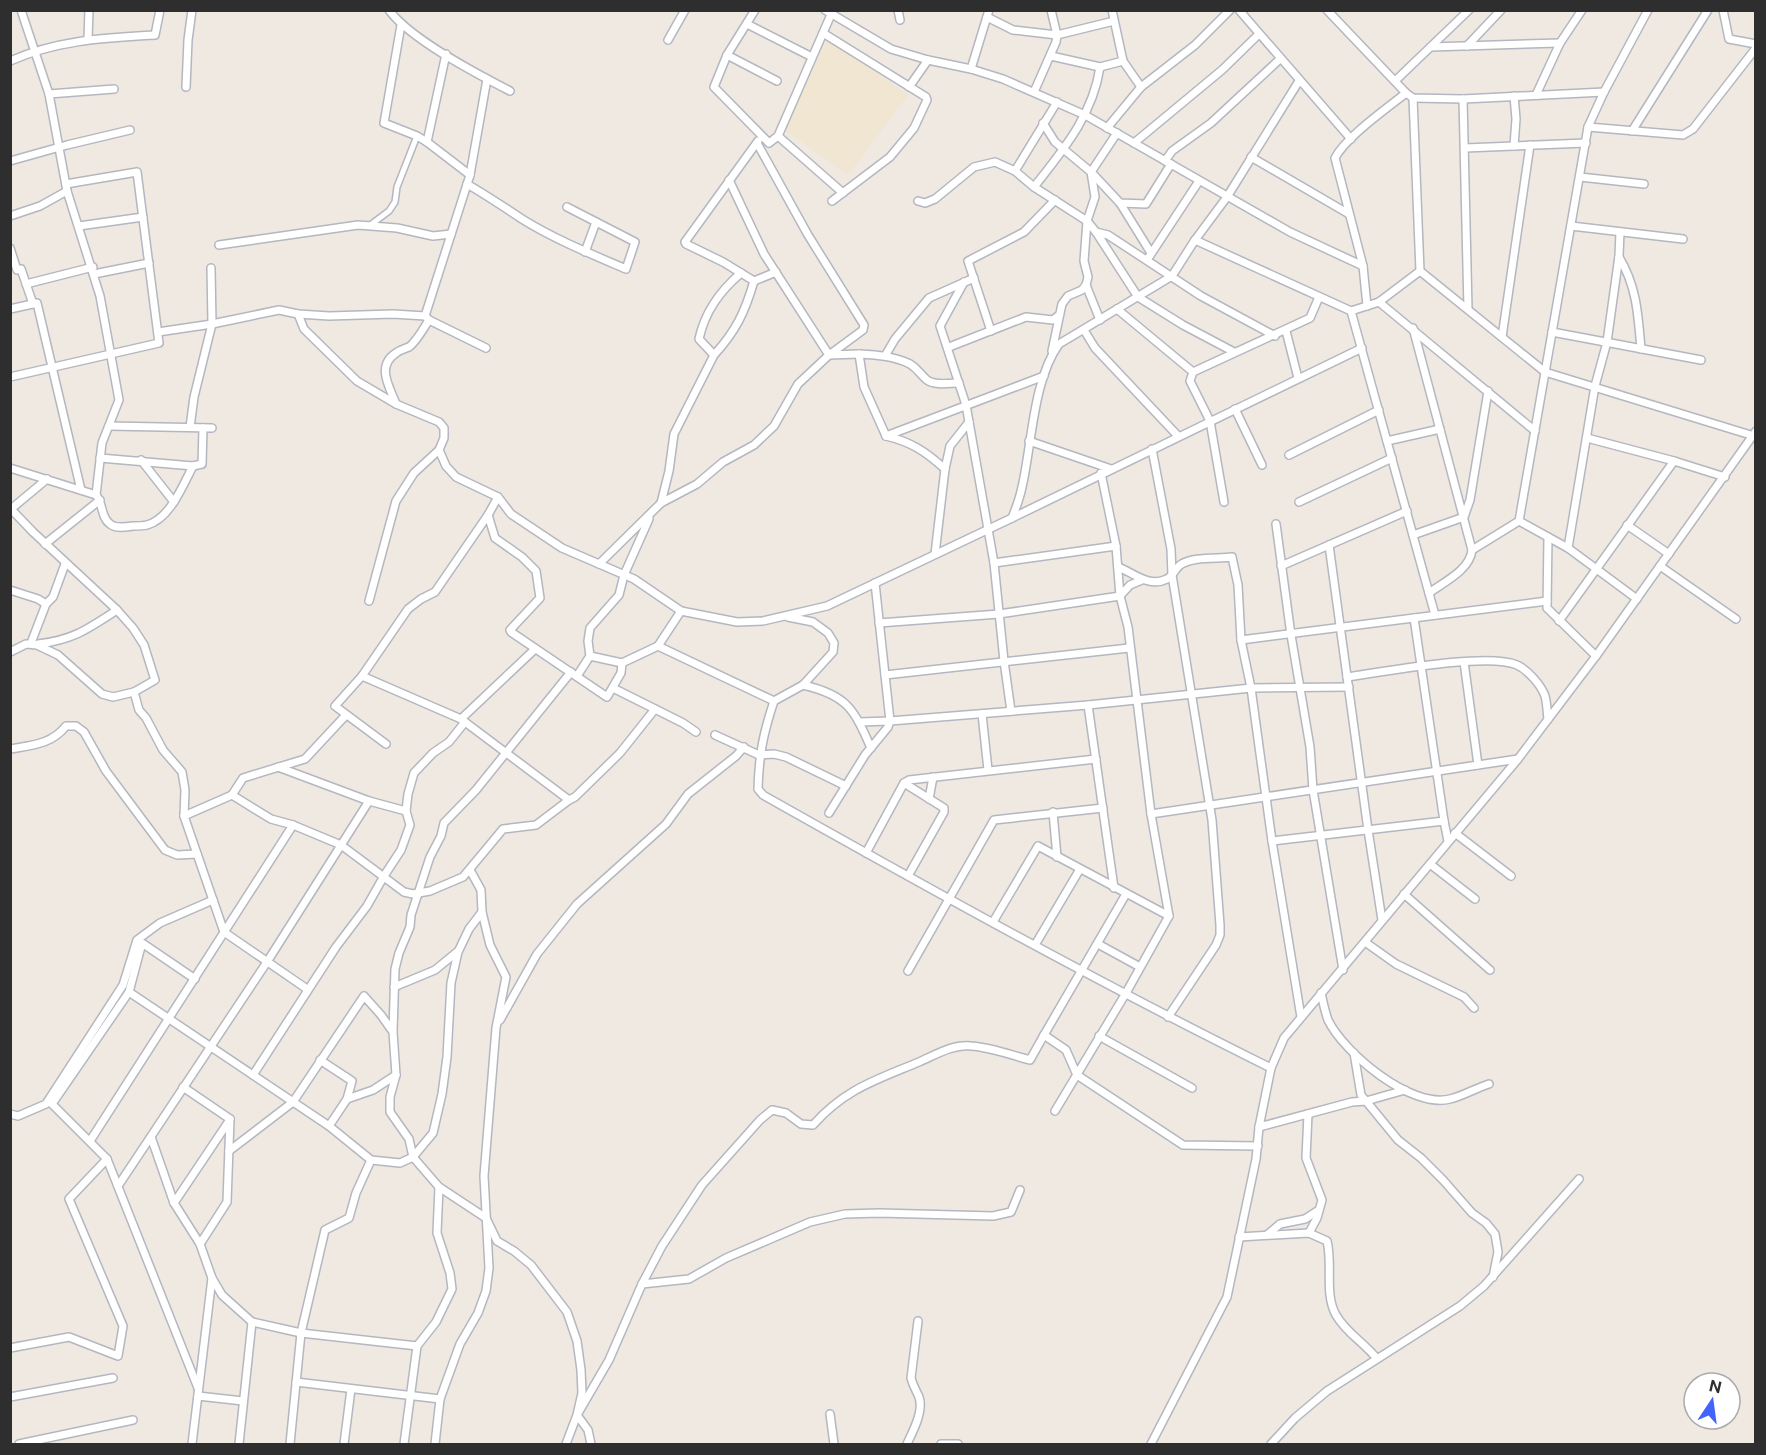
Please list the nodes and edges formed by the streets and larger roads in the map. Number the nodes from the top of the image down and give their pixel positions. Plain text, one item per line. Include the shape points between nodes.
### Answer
1 (21, 10) edge
2 (89, 10) edge
3 (160, 10) edge
4 (192, 10) edge
5 (389, 10) edge
6 (685, 10) edge
7 (755, 10) edge
8 (898, 10) edge
9 (1051, 10) edge
10 (1112, 10) edge
11 (1230, 10) edge
12 (1239, 10) edge
13 (1327, 10) edge
14 (1502, 10) edge
15 (1582, 10) edge
16 (1648, 10) edge
17 (1708, 10) edge
18 (1724, 10) edge
19 (1468, 11) edge
20 (830, 12) edge
21 (988, 14) edge
22 (900, 20) dead end
23 (1114, 21) junction
24 (747, 24) junction
25 (401, 25) junction
26 (823, 33) junction
27 (1259, 34) junction
28 (1057, 35) junction
29 (88, 39) junction
30 (668, 40) dead end
31 (1560, 43) junction
32 (1467, 46) junction
33 (1755, 46) edge
34 (1431, 47) junction
35 (34, 51) junction
36 (446, 54) junction
37 (727, 55) junction
38 (1051, 56) junction
39 (812, 57) junction
40 (1280, 59) junction
41 (928, 60) junction
42 (1123, 61) junction
43 (10, 62) edge
44 (1100, 67) junction
45 (971, 69) junction
46 (487, 79) junction
47 (777, 81) dead end
48 (1299, 81) junction
49 (1395, 81) junction
50 (186, 87) dead end
51 (909, 87) junction
52 (1141, 87) junction
53 (114, 89) dead end
54 (510, 91) dead end
55 (1034, 92) junction
56 (1604, 92) junction
57 (1406, 93) junction
58 (49, 94) junction
59 (1536, 94) junction
60 (1514, 96) junction
61 (1413, 98) junction
62 (1463, 99) junction
63 (1057, 102) junction
64 (1085, 115) junction
65 (1042, 123) junction
66 (1588, 127) junction
67 (1107, 128) junction
68 (130, 130) dead end
69 (1632, 131) junction
70 (1117, 133) junction
71 (417, 135) junction
72 (778, 136) junction
73 (1351, 139) junction
74 (760, 140) junction
75 (428, 142) junction
76 (1134, 143) junction
77 (1586, 143) junction
78 (1530, 145) junction
79 (1514, 146) junction
80 (60, 147) junction
81 (1465, 148) junction
82 (1064, 149) junction
83 (1251, 157) junction
84 (10, 161) edge
85 (1168, 163) junction
86 (1015, 171) junction
87 (1091, 172) junction
88 (470, 176) junction
89 (1580, 177) junction
90 (729, 180) junction
91 (1200, 181) junction
92 (467, 184) junction
93 (1644, 184) dead end
94 (1034, 187) junction
95 (67, 188) junction
96 (843, 193) junction
97 (1227, 196) junction
98 (1055, 200) junction
99 (832, 201) dead end
100 (918, 201) dead end
101 (1120, 203) junction
102 (567, 207) dead end
103 (1348, 214) junction
104 (10, 216) edge
105 (143, 217) junction
106 (1087, 221) junction
107 (596, 222) junction
108 (79, 226) junction
109 (369, 226) junction
110 (1571, 226) junction
111 (1096, 232) junction
112 (1620, 232) junction
113 (452, 234) junction
114 (1683, 239) dead end
115 (1195, 240) junction
116 (219, 245) dead end
117 (11, 249) edge
118 (585, 252) junction
119 (1151, 253) junction
120 (1619, 256) junction
121 (1146, 260) junction
122 (149, 263) junction
123 (1363, 266) junction
124 (211, 268) dead end
125 (94, 271) junction
126 (1420, 271) junction
127 (776, 272) junction
128 (741, 273) junction
129 (1172, 276) junction
130 (974, 278) junction
131 (754, 281) junction
132 (964, 282) junction
133 (26, 284) junction
134 (1086, 285) junction
135 (1138, 297) junction
136 (1319, 297) junction
137 (1380, 302) junction
138 (33, 304) junction
139 (1367, 306) junction
140 (10, 309) edge
141 (1117, 309) junction
142 (1468, 309) junction
143 (1351, 312) junction
144 (298, 314) junction
145 (1058, 316) junction
146 (427, 318) junction
147 (1100, 320) junction
148 (212, 324) junction
149 (1413, 328) junction
150 (1084, 330) junction
151 (991, 331) junction
152 (1286, 331) junction
153 (158, 332) junction
154 (1552, 332) junction
155 (1275, 336) junction
156 (1502, 337) junction
157 (1606, 342) junction
158 (949, 347) junction
159 (486, 348) dead end
160 (1362, 348) junction
161 (1641, 349) junction
162 (1234, 352) junction
163 (110, 353) junction
164 (859, 354) junction
165 (714, 355) junction
166 (829, 355) junction
167 (1051, 355) junction
168 (885, 356) junction
169 (1701, 360) dead end
170 (52, 366) junction
171 (1193, 372) junction
172 (1545, 372) junction
173 (1044, 376) junction
174 (10, 377) edge
175 (1298, 378) junction
176 (959, 383) junction
177 (1595, 386) junction
178 (1488, 392) junction
179 (396, 404) junction
180 (966, 405) junction
181 (1235, 409) junction
182 (1379, 410) junction
183 (1210, 421) junction
184 (969, 422) junction
185 (109, 426) junction
186 (190, 427) junction
187 (202, 428) junction
188 (212, 428) dead end
189 (1440, 429) junction
190 (1535, 431) junction
191 (1754, 434) edge
192 (886, 436) junction
193 (1178, 436) junction
194 (1587, 438) junction
195 (1029, 441) junction
196 (1387, 441) junction
197 (1152, 449) junction
198 (439, 450) junction
199 (1289, 454) dead end
200 (100, 458) junction
201 (1392, 458) junction
202 (141, 460) junction
203 (1674, 461) junction
204 (1262, 465) dead end
205 (193, 466) junction
206 (10, 468) edge
207 (945, 469) junction
208 (1111, 469) junction
209 (1101, 473) junction
210 (1725, 477) junction
211 (47, 480) junction
212 (81, 490) junction
213 (98, 497) junction
214 (498, 497) junction
215 (174, 502) junction
216 (661, 502) junction
217 (1224, 502) dead end
218 (1299, 502) dead end
219 (11, 508) edge
220 (1407, 511) junction
221 (488, 514) junction
222 (651, 514) junction
223 (1012, 518) junction
224 (1464, 518) junction
225 (1519, 521) junction
226 (1276, 524) dead end
227 (1627, 525) junction
228 (987, 529) junction
229 (1413, 535) junction
230 (1548, 537) junction
231 (45, 544) junction
232 (1329, 545) junction
233 (1116, 546) junction
234 (1568, 548) junction
235 (1472, 550) junction
236 (935, 554) junction
237 (1669, 554) junction
238 (994, 563) junction
239 (65, 564) junction
240 (599, 564) junction
241 (1281, 566) junction
242 (1660, 566) junction
243 (1118, 567) junction
244 (1596, 568) junction
245 (624, 575) junction
246 (1172, 575) junction
247 (1142, 580) junction
248 (875, 583) junction
249 (10, 590) edge
250 (1429, 593) junction
251 (1120, 596) junction
252 (1637, 599) junction
253 (369, 601) dead end
254 (1547, 601) junction
255 (46, 604) junction
256 (117, 610) junction
257 (681, 611) junction
258 (999, 614) junction
259 (1435, 615) junction
260 (782, 616) junction
261 (1414, 618) junction
262 (1736, 619) dead end
263 (1558, 621) junction
264 (879, 623) junction
265 (1340, 628) junction
266 (1291, 634) junction
267 (1241, 640) junction
268 (34, 644) junction
269 (658, 646) junction
270 (535, 648) junction
271 (1129, 648) junction
272 (10, 652) edge
273 (590, 656) junction
274 (1596, 656) junction
275 (1004, 661) junction
276 (1464, 662) junction
277 (622, 663) junction
278 (1422, 667) junction
279 (574, 674) junction
280 (885, 675) junction
281 (362, 676) junction
282 (1347, 677) junction
283 (803, 685) junction
284 (1301, 687) junction
285 (1349, 687) junction
286 (613, 688) junction
287 (1251, 688) junction
288 (134, 692) junction
289 (1193, 695) junction
290 (1137, 699) junction
291 (774, 701) junction
292 (1088, 705) junction
293 (655, 709) junction
294 (1011, 711) junction
295 (982, 714) junction
296 (346, 715) junction
297 (1548, 719) junction
298 (463, 721) junction
299 (890, 721) junction
300 (859, 722) junction
301 (696, 732) dead end
302 (715, 735) dead end
303 (386, 744) dead end
304 (744, 747) junction
305 (871, 748) junction
306 (10, 749) edge
307 (506, 751) junction
308 (759, 755) junction
309 (1096, 759) junction
310 (1518, 759) junction
311 (1478, 765) junction
312 (278, 767) junction
313 (988, 770) junction
314 (1438, 771) junction
315 (933, 777) junction
316 (1362, 782) junction
317 (904, 783) junction
318 (846, 786) junction
319 (1313, 790) junction
320 (232, 795) junction
321 (1265, 797) junction
322 (929, 799) junction
323 (569, 800) junction
324 (369, 801) junction
325 (1209, 805) junction
326 (1103, 808) junction
327 (406, 811) junction
328 (1053, 812) junction
329 (829, 813) dead end
330 (1150, 814) junction
331 (184, 816) junction
332 (1444, 821) junction
333 (293, 825) junction
334 (1368, 830) junction
335 (1455, 833) junction
336 (1321, 834) junction
337 (1272, 841) junction
338 (1448, 841) junction
339 (340, 845) junction
340 (866, 853) junction
341 (197, 854) junction
342 (1057, 857) junction
343 (1430, 864) junction
344 (1080, 869) junction
345 (470, 870) junction
346 (384, 876) junction
347 (908, 876) junction
348 (1512, 876) dead end
349 (1114, 888) junction
350 (419, 894) junction
351 (1126, 894) junction
352 (1404, 894) junction
353 (949, 898) junction
354 (1475, 899) dead end
355 (213, 900) junction
356 (482, 912) junction
357 (1169, 916) junction
358 (1382, 920) junction
359 (993, 922) junction
360 (224, 933) junction
361 (1365, 942) junction
362 (1098, 944) junction
363 (1035, 945) junction
364 (458, 952) junction
365 (267, 962) junction
366 (1140, 967) junction
367 (1343, 970) junction
368 (1490, 970) dead end
369 (908, 971) dead end
370 (1083, 971) junction
371 (195, 979) junction
372 (394, 987) junction
373 (308, 989) junction
374 (129, 992) junction
375 (1126, 993) junction
376 (1321, 993) junction
377 (1474, 1008) dead end
378 (1168, 1017) junction
379 (1301, 1017) junction
380 (169, 1019) junction
381 (496, 1028) junction
382 (393, 1032) junction
383 (1044, 1035) junction
384 (1099, 1036) junction
385 (210, 1047) junction
386 (1354, 1053) junction
387 (320, 1060) junction
388 (1270, 1068) junction
389 (253, 1075) junction
390 (396, 1075) junction
391 (1077, 1076) junction
392 (1489, 1084) dead end
393 (183, 1087) junction
394 (1192, 1088) dead end
395 (1406, 1090) junction
396 (347, 1099) junction
397 (1366, 1101) junction
398 (293, 1102) junction
399 (1055, 1111) dead end
400 (10, 1114) edge
401 (1308, 1114) junction
402 (230, 1119) junction
403 (329, 1126) junction
404 (1259, 1127) junction
405 (151, 1137) junction
406 (90, 1141) junction
407 (1258, 1146) junction
408 (229, 1150) junction
409 (413, 1157) junction
410 (107, 1158) junction
411 (371, 1160) junction
412 (1579, 1179) dead end
413 (118, 1186) junction
414 (438, 1186) junction
415 (1020, 1190) dead end
416 (174, 1203) junction
417 (1319, 1210) junction
418 (486, 1218) junction
419 (1309, 1233) junction
420 (1268, 1235) junction
421 (1239, 1237) junction
422 (200, 1244) junction
423 (1492, 1277) junction
424 (212, 1278) junction
425 (642, 1284) junction
426 (918, 1321) dead end
427 (252, 1322) junction
428 (301, 1333) junction
429 (417, 1346) junction
430 (10, 1348) edge
431 (1377, 1359) junction
432 (113, 1378) dead end
433 (296, 1382) junction
434 (351, 1389) junction
435 (198, 1392) junction
436 (410, 1395) junction
437 (10, 1397) edge
438 (440, 1399) junction
439 (243, 1401) junction
440 (830, 1414) dead end
441 (577, 1415) junction
442 (133, 1420) dead end
443 (19, 1444) edge
444 (192, 1444) edge
445 (239, 1444) edge
446 (290, 1444) edge
447 (344, 1444) edge
448 (404, 1444) edge
449 (435, 1444) edge
450 (566, 1444) edge
451 (591, 1444) edge
452 (834, 1444) edge
453 (907, 1444) edge
454 (940, 1444) edge
455 (958, 1444) edge
456 (1151, 1444) edge
457 (1271, 1444) edge

1 - 35 street
2 - 29 street
3 - 29 street via 154,35
4 - 50 street
5 - 25 street
6 - 30 street
7 - 24 street
8 - 22 street
9 - 28 street
10 - 23 street
11 - 52 street via 1195,45
12 - 27 street
13 - 49 street
14 - 32 street
15 - 31 street
16 - 56 street
17 - 69 street
18 - 33 street via 1729,39
19 - 34 street
20 - 26 street
20 - 41 street via 891,49
21 - 28 street via 1013,30
21 - 45 street
23 - 28 street
23 - 42 street
24 - 37 street
24 - 39 street
25 - 36 street
25 - 71 street via 384,123
26 - 39 street
26 - 51 street
27 - 40 street
27 - 76 street
28 - 38 street
29 - 35 street
31 - 32 street
31 - 59 street
32 - 34 street
33 - 69 street via 1693,129 1683,135
34 - 49 street
35 - 43 street
35 - 58 street
36 - 46 street
36 - 75 street
37 - 47 street
37 - 74 street via 714,87
38 - 44 street
38 - 55 street
39 - 72 street
40 - 48 street
40 - 85 street via 1211,123 1172,151
41 - 45 street
41 - 51 street
42 - 44 street
42 - 52 street
44 - 64 street
45 - 55 street
46 - 54 street
46 - 88 street
48 - 73 street
48 - 83 street
49 - 57 street
51 - 96 street via 927,99 914,128 890,157
52 - 67 street
53 - 58 street
55 - 63 street
56 - 59 street
56 - 66 street
57 - 61 street
57 - 73 street
58 - 80 street
59 - 60 street
60 - 62 street
60 - 79 street
61 - 62 street
61 - 126 street
62 - 81 street
63 - 64 street
63 - 65 street
64 - 67 street
64 - 82 street
65 - 82 street
65 - 86 street
66 - 69 street
66 - 77 street
67 - 70 street
68 - 80 street
70 - 76 street
70 - 87 street
71 - 75 street
71 - 109 street via 395,202
72 - 74 street via 769,144
72 - 96 street
73 - 103 street via 1335,158
74 - 90 street
74 - 166 street via 808,236 864,325 863,330
75 - 88 street
76 - 85 street
77 - 78 street
77 - 89 street
78 - 79 street
78 - 156 street
79 - 81 street
80 - 84 street
80 - 95 street
81 - 142 street
82 - 87 street
82 - 94 street
83 - 97 street
83 - 103 street
85 - 91 street
85 - 101 street via 1146,204
86 - 94 street
86 - 100 street via 995,162 974,167 935,199
87 - 101 street
87 - 106 street via 1095,197
88 - 92 street
89 - 93 street
89 - 110 street
90 - 127 street
90 - 128 street via 685,242
91 - 97 street
91 - 119 street
92 - 113 street
92 - 118 street
94 - 98 street
95 - 104 street via 40,206
95 - 105 street via 136,172
95 - 108 street
96 - 99 street
97 - 115 street
97 - 123 street via 1290,232
98 - 106 street
98 - 130 street via 1024,232 968,261
101 - 119 street
102 - 107 street
103 - 123 street
105 - 108 street
105 - 122 street
106 - 111 street
106 - 134 street
107 - 118 street
107 - 118 street via 635,242 626,269
108 - 125 street
109 - 113 street via 433,236
109 - 116 street
110 - 112 street
110 - 154 street
111 - 121 street via 1108,235
111 - 135 street
112 - 114 street
112 - 120 street
113 - 146 street
115 - 129 street
115 - 136 street
117 - 133 street
119 - 121 street
120 - 157 street
120 - 161 street via 1636,299
121 - 129 street
122 - 125 street
122 - 153 street
123 - 139 street
124 - 148 street
125 - 133 street
125 - 163 street
126 - 137 street
126 - 142 street
127 - 131 street
127 - 166 street
128 - 131 street
128 - 165 street via 714,301 702,329 699,339
129 - 135 street
129 - 155 street
130 - 132 street
130 - 151 street
131 - 165 street via 739,323
132 - 158 street via 940,326
132 - 168 street via 929,298
133 - 138 street
134 - 145 street via 1068,296
134 - 147 street
135 - 141 street
135 - 162 street
136 - 143 street
136 - 152 street via 1310,318
137 - 139 street
137 - 149 street
138 - 140 street
138 - 170 street via 37,303
139 - 143 street
141 - 147 street
141 - 171 street
142 - 156 street
143 - 160 street
144 - 146 street
144 - 148 street via 279,310
144 - 179 street via 304,329 357,381
145 - 151 street via 1053,320 1026,317
145 - 167 street
146 - 159 street
146 - 179 street via 409,347 389,358 384,368
147 - 150 street
148 - 153 street
148 - 186 street
149 - 178 street
149 - 189 street
150 - 167 street via 1059,344
150 - 193 street via 1095,348
151 - 158 street
152 - 155 street
152 - 175 street
153 - 163 street via 159,343
154 - 157 street
154 - 172 street
155 - 162 street
156 - 172 street
157 - 161 street
157 - 177 street
158 - 176 street
160 - 175 street
160 - 182 street
161 - 169 street
162 - 171 street
163 - 170 street
163 - 185 street via 119,400
164 - 166 street
164 - 168 street
164 - 192 street via 864,387
165 - 216 street via 674,434
166 - 216 street via 798,384 774,426 754,445 723,462 697,484
167 - 173 street
168 - 176 street via 909,363 934,383
170 - 174 street
170 - 212 street
171 - 183 street via 1190,381
172 - 177 street
172 - 190 street
173 - 180 street
173 - 195 street
175 - 181 street
176 - 180 street
177 - 191 street
177 - 194 street
178 - 190 street
178 - 224 street
179 - 198 street via 439,422 444,438
180 - 184 street
180 - 192 street
181 - 183 street
181 - 204 street
182 - 196 street
182 - 199 street
183 - 193 street
183 - 217 street
184 - 207 street via 950,446
184 - 228 street
185 - 186 street
185 - 200 street
186 - 187 street
187 - 188 street
187 - 205 street via 202,464
189 - 196 street
189 - 224 street
190 - 225 street
191 - 210 street
192 - 207 street via 908,442
193 - 197 street
194 - 203 street
194 - 234 street
195 - 208 street
195 - 223 street via 1022,488
196 - 201 street
197 - 208 street
197 - 246 street via 1171,549
198 - 214 street via 456,477
198 - 253 street via 414,474 396,501
200 - 202 street
200 - 213 street
201 - 218 street
201 - 220 street
202 - 205 street
202 - 215 street
203 - 210 street
203 - 227 street
205 - 215 street
206 - 211 street
207 - 236 street
208 - 209 street
209 - 223 street
209 - 233 street
210 - 237 street
211 - 212 street
211 - 219 street
212 - 213 street
213 - 215 street via 106,520 112,526 124,527 148,525
213 - 231 street
214 - 221 street
214 - 240 street via 511,514 562,548
216 - 222 street
219 - 231 street
220 - 229 street
220 - 232 street
221 - 270 street via 495,538 536,571 540,598 510,630
221 - 281 street via 435,592 408,609
222 - 240 street
222 - 245 street
223 - 228 street
224 - 229 street
224 - 235 street
225 - 230 street
225 - 235 street
226 - 241 street
227 - 237 street
227 - 244 street
228 - 236 street
228 - 238 street
229 - 250 street
230 - 234 street
230 - 254 street
231 - 239 street
232 - 241 street
232 - 265 street
233 - 238 street
233 - 243 street
234 - 244 street
235 - 250 street via 1466,566
236 - 248 street
237 - 242 street
238 - 258 street
239 - 255 street via 53,597
239 - 256 street
240 - 245 street
241 - 266 street
242 - 252 street
242 - 262 street
243 - 247 street
243 - 251 street
244 - 252 street
244 - 263 street
245 - 257 street
245 - 273 street via 619,595 591,628
246 - 247 street via 1160,581
246 - 267 street via 1181,565 1193,561 1232,557
246 - 289 street
247 - 251 street via 1130,585
248 - 260 street via 827,606
248 - 264 street
249 - 255 street
250 - 259 street
251 - 258 street
251 - 271 street
252 - 274 street
254 - 259 street
254 - 263 street via 1547,608
255 - 268 street
256 - 268 street via 60,642
256 - 288 street via 144,645 156,680
257 - 260 street via 737,622
257 - 269 street
258 - 264 street
258 - 275 street
259 - 261 street
260 - 283 street via 813,622 834,643 833,652
261 - 265 street
261 - 278 street
263 - 274 street
264 - 280 street
265 - 266 street
265 - 282 street
266 - 267 street
266 - 284 street
267 - 287 street
268 - 272 street
268 - 288 street via 58,655 102,694 112,697
269 - 277 street
269 - 291 street
270 - 279 street
270 - 298 street
271 - 275 street
271 - 290 street
273 - 277 street
273 - 279 street
274 - 297 street
275 - 280 street
275 - 294 street
276 - 278 street
276 - 297 street via 1497,660 1518,666 1534,678 1545,695
276 - 311 street
277 - 286 street
278 - 282 street
278 - 314 street
279 - 286 street via 607,697
279 - 307 street
280 - 299 street
281 - 296 street via 335,706
281 - 298 street
282 - 285 street
283 - 291 street
283 - 300 street via 845,702
284 - 285 street
284 - 287 street
284 - 319 street
285 - 316 street
286 - 293 street
287 - 289 street
287 - 321 street
288 - 331 street via 139,710 163,750 182,772
289 - 290 street
289 - 325 street
290 - 292 street
290 - 330 street
291 - 308 street
292 - 294 street
292 - 309 street
293 - 301 street
293 - 323 street via 620,753
294 - 295 street
295 - 299 street
295 - 313 street
296 - 303 street
296 - 312 street via 305,759
297 - 310 street
298 - 307 street
298 - 327 street via 449,742 414,773
299 - 300 street
299 - 305 street
300 - 305 street
302 - 304 street
304 - 308 street
304 - 381 street via 688,794 666,824 577,904 537,954
305 - 318 street
306 - 341 street via 38,744 58,736 66,726 76,726 84,732 106,771 165,850 177,855
307 - 323 street
307 - 350 street via 444,823
308 - 318 street via 786,757
308 - 340 street via 758,789 763,795
309 - 313 street
309 - 326 street
310 - 311 street
310 - 335 street
311 - 314 street
312 - 320 street via 243,778
312 - 324 street
313 - 315 street
314 - 316 street
314 - 332 street
315 - 317 street
315 - 322 street
316 - 319 street
316 - 334 street
317 - 322 street
317 - 340 street
318 - 329 street
319 - 321 street
319 - 336 street
320 - 331 street
320 - 333 street via 271,819
321 - 325 street
321 - 337 street
322 - 347 street via 944,808 944,812
323 - 345 street via 536,825 502,828
324 - 327 street
324 - 339 street
325 - 330 street
325 - 378 street via 1215,839 1220,935
326 - 328 street
326 - 349 street
327 - 346 street via 410,825 401,850
328 - 342 street
328 - 353 street via 994,820
330 - 357 street
331 - 341 street
332 - 334 street
332 - 338 street
333 - 339 street
333 - 360 street
334 - 336 street
334 - 358 street
335 - 338 street
335 - 348 street
336 - 337 street
336 - 367 street
337 - 379 street
338 - 343 street
339 - 346 street
339 - 365 street
340 - 347 street
341 - 355 street
342 - 344 street
342 - 359 street via 1038,846
343 - 352 street
343 - 354 street
344 - 349 street
344 - 363 street
345 - 350 street via 463,878
345 - 356 street via 481,890
346 - 350 street via 404,892
346 - 373 street
347 - 353 street
349 - 351 street
350 - 372 street via 399,953
351 - 357 street
351 - 362 street
352 - 358 street
352 - 368 street
353 - 359 street
353 - 369 street
355 - 360 street
355 - 400 street via 160,923 137,940 123,985 46,1104 18,1116
356 - 364 street
356 - 381 street via 490,945 506,977
357 - 366 street
358 - 361 street
359 - 363 street
360 - 365 street
360 - 371 street
361 - 367 street
361 - 377 street via 1396,964 1464,997
362 - 366 street
362 - 370 street
363 - 370 street
364 - 372 street via 435,970
364 - 409 street via 451,983 442,1095 433,1134
365 - 373 street
365 - 385 street
366 - 375 street
367 - 376 street
370 - 375 street
370 - 383 street
371 - 374 street via 142,943
371 - 380 street
372 - 382 street
373 - 389 street
374 - 380 street
374 - 406 street via 52,1104
375 - 378 street
375 - 384 street
376 - 379 street
376 - 386 street via 1328,1019
378 - 388 street
379 - 388 street via 1284,1038
380 - 385 street
380 - 406 street
381 - 418 street via 484,1176
382 - 387 street via 364,996
382 - 390 street
383 - 391 street via 1066,1050
383 - 425 street via 1030,1060 972,1046 954,1047 870,1081 833,1105 813,1125 801,1124 786,1113 772,1110 702,1185
384 - 391 street
384 - 394 street
385 - 389 street
385 - 393 street
386 - 395 street
386 - 397 street via 1361,1095
387 - 396 street via 352,1081
387 - 398 street
388 - 404 street
389 - 398 street
390 - 396 street via 373,1090
390 - 409 street via 390,1112 409,1139
391 - 399 street
391 - 407 street via 1183,1145
392 - 395 street via 1449,1100 1430,1099
393 - 402 street
393 - 405 street
395 - 397 street
396 - 403 street
397 - 401 street
397 - 423 street via 1398,1140 1495,1234 1498,1252
398 - 403 street
398 - 408 street
401 - 404 street
401 - 417 street via 1306,1158 1322,1200
402 - 408 street
402 - 416 street
403 - 411 street
404 - 407 street
405 - 413 street
405 - 416 street
406 - 410 street
407 - 421 street
408 - 422 street via 227,1202
409 - 411 street via 400,1163
409 - 414 street
410 - 413 street
410 - 430 street via 69,1199 123,1326 118,1356 69,1337
411 - 428 street via 349,1218 325,1230
412 - 423 street
413 - 435 street
414 - 418 street
414 - 429 street via 437,1233 452,1288 436,1322
415 - 425 street via 1011,1212 1006,1214 845,1214 810,1222 726,1258 689,1279
416 - 422 street
417 - 419 street
417 - 420 street via 1305,1219 1280,1224
418 - 438 street via 486,1291 460,1344
418 - 441 street via 497,1241 531,1265 567,1312 581,1370 582,1393
419 - 420 street
419 - 431 street via 1327,1241 1335,1313 1348,1332
420 - 421 street
421 - 456 street via 1227,1297
422 - 424 street
423 - 431 street via 1460,1306
424 - 427 street via 222,1295
424 - 435 street
425 - 441 street via 609,1360
426 - 453 street via 911,1378 920,1399
427 - 428 street
427 - 439 street
428 - 429 street
428 - 433 street
429 - 436 street
431 - 457 street via 1327,1391
432 - 437 street
433 - 434 street
433 - 446 street
434 - 436 street
434 - 447 street
435 - 439 street
435 - 444 street
436 - 438 street
436 - 448 street
438 - 449 street
439 - 445 street
440 - 452 street
441 - 450 street
441 - 451 street via 588,1430
442 - 443 street
454 - 455 street

